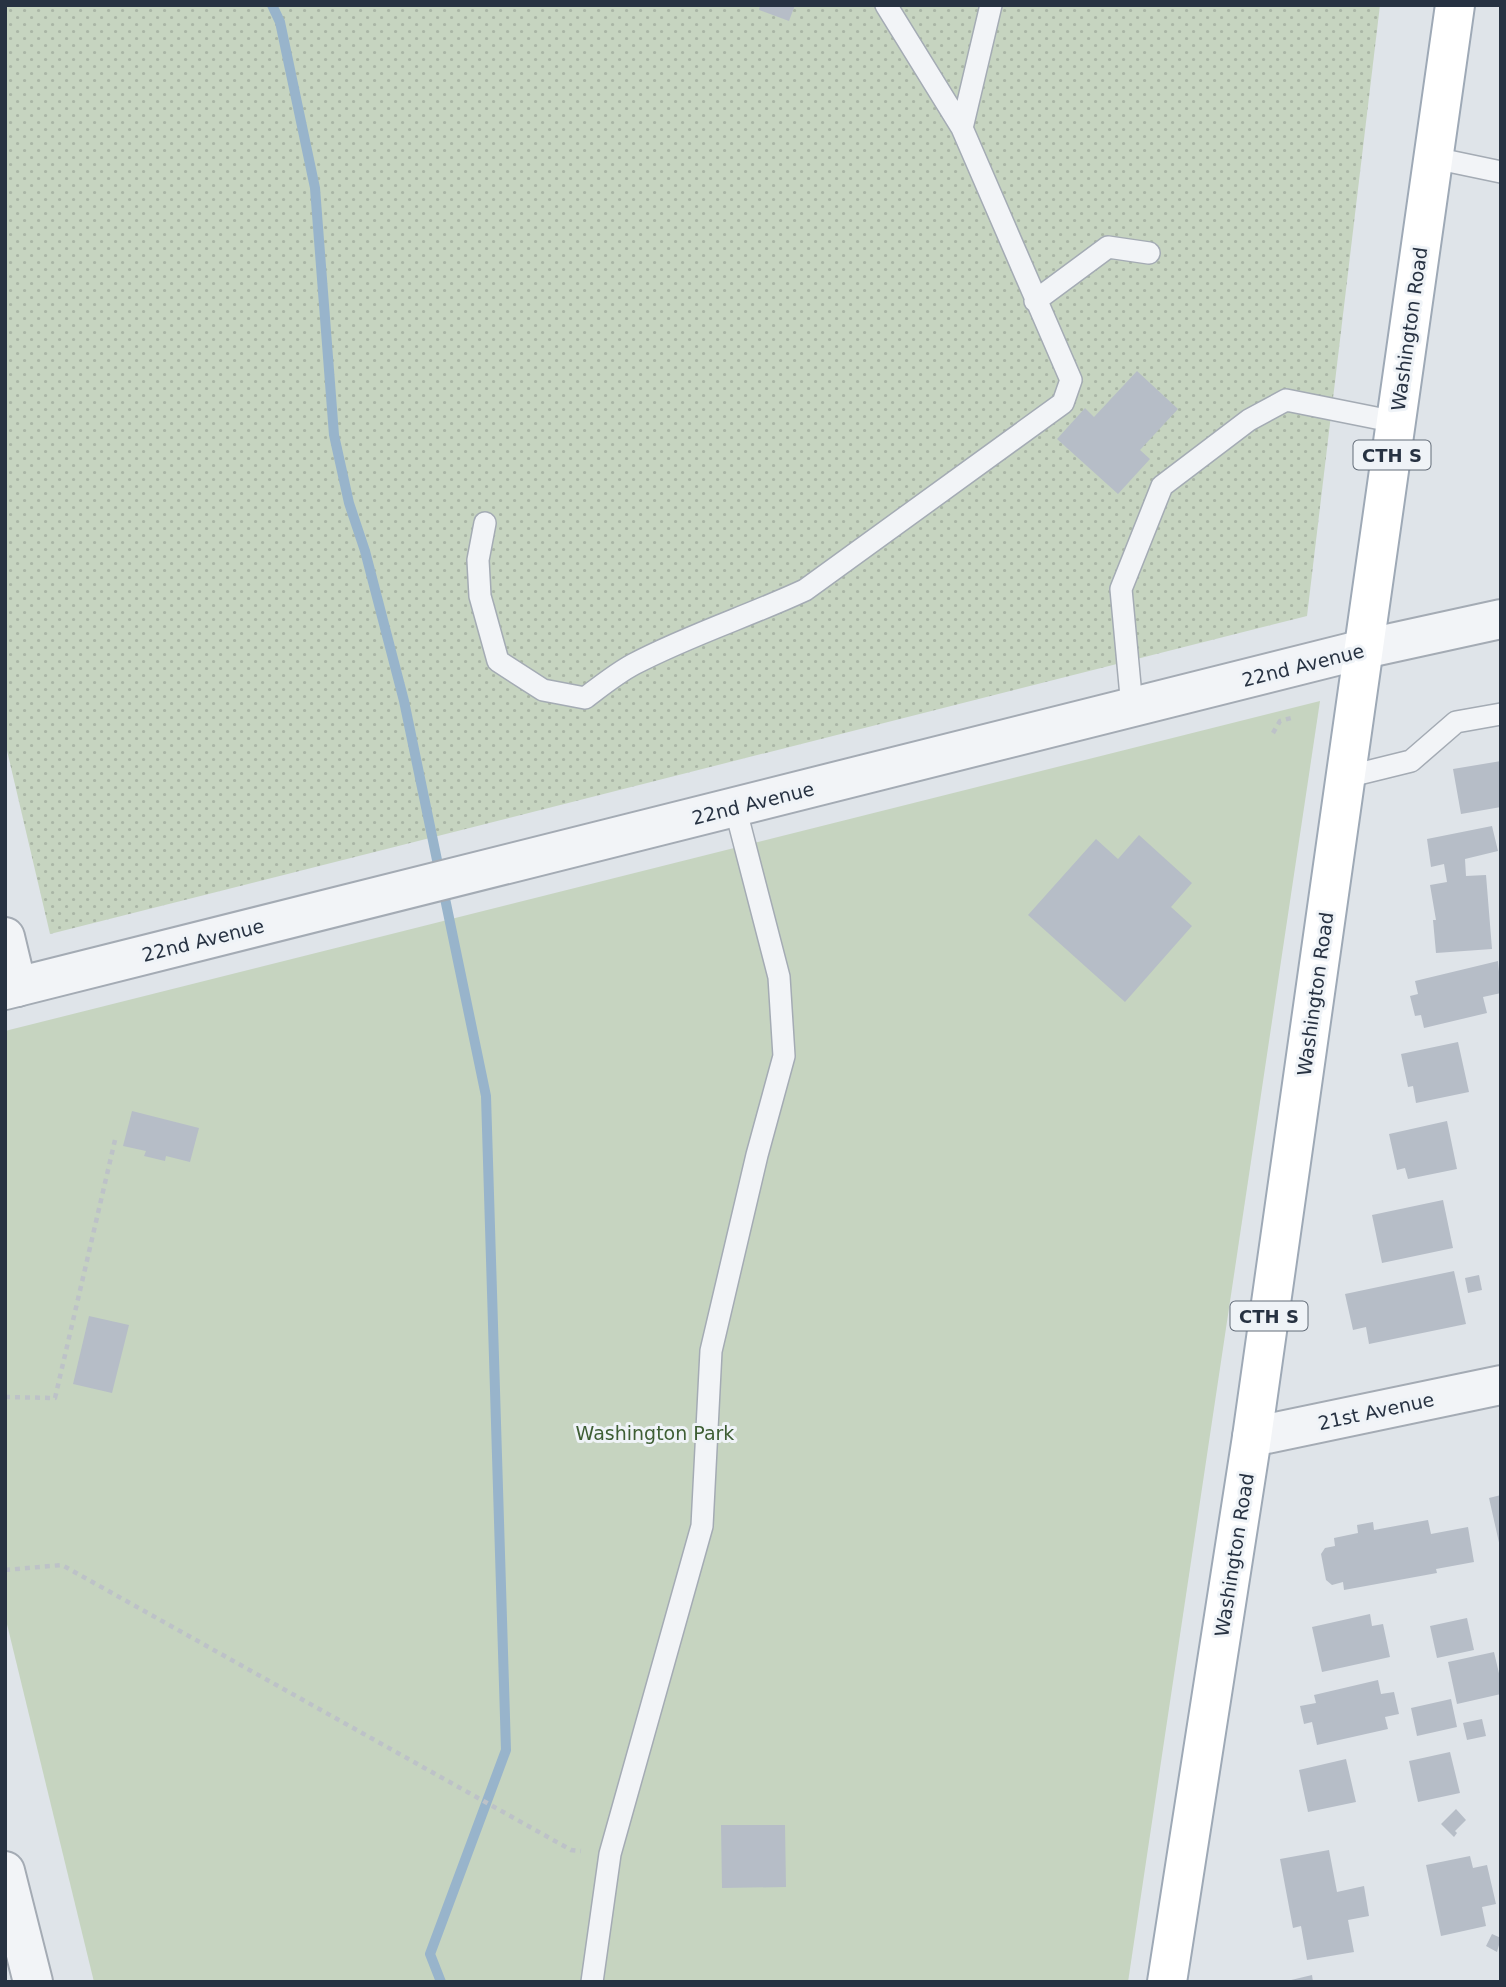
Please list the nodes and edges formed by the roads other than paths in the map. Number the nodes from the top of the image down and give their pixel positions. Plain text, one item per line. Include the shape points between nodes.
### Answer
1 (886, 5) edge
2 (991, 5) edge
3 (1455, 5) edge
4 (962, 128) junction
5 (1434, 158) junction
6 (1501, 172) edge
7 (1149, 253) dead end
8 (1035, 301) junction
9 (1396, 422) junction
10 (485, 523) dead end
11 (1501, 621) edge
12 (1364, 649) junction
13 (1132, 707) junction
14 (1501, 714) edge
15 (1346, 777) junction
16 (735, 807) junction
17 (5, 937) edge
18 (11, 988) edge
19 (1501, 1385) edge
20 (1252, 1437) junction
21 (5, 1871) edge
22 (33, 1982) edge
23 (592, 1982) edge
24 (1167, 1982) edge

1 - 4 lane
2 - 4 lane
3 - 5 main road, Washington Road / CTH S
4 - 8 lane
5 - 6 lane
5 - 9 main road, Washington Road / CTH S
7 - 8 lane via 1108,247
8 - 10 lane via 1071,380 1063,403 805,590 632,665 585,698 543,690 498,661 480,596 478,560
9 - 12 main road, Washington Road / CTH S
9 - 13 lane via 1286,400 1249,419 1162,486 1121,589
11 - 12 street, 22nd Avenue
12 - 13 street, 22nd Avenue
12 - 15 main road, Washington Road / CTH S
13 - 16 street, 22nd Avenue
14 - 15 lane via 1456,722 1411,761
15 - 20 main road, Washington Road / CTH S
16 - 18 street, 22nd Avenue
16 - 23 lane via 779,976 784,1056 711,1351 702,1526 610,1854
17 - 18 street
19 - 20 street, 21st Avenue
20 - 24 main road, Washington Road / CTH S
21 - 22 street

